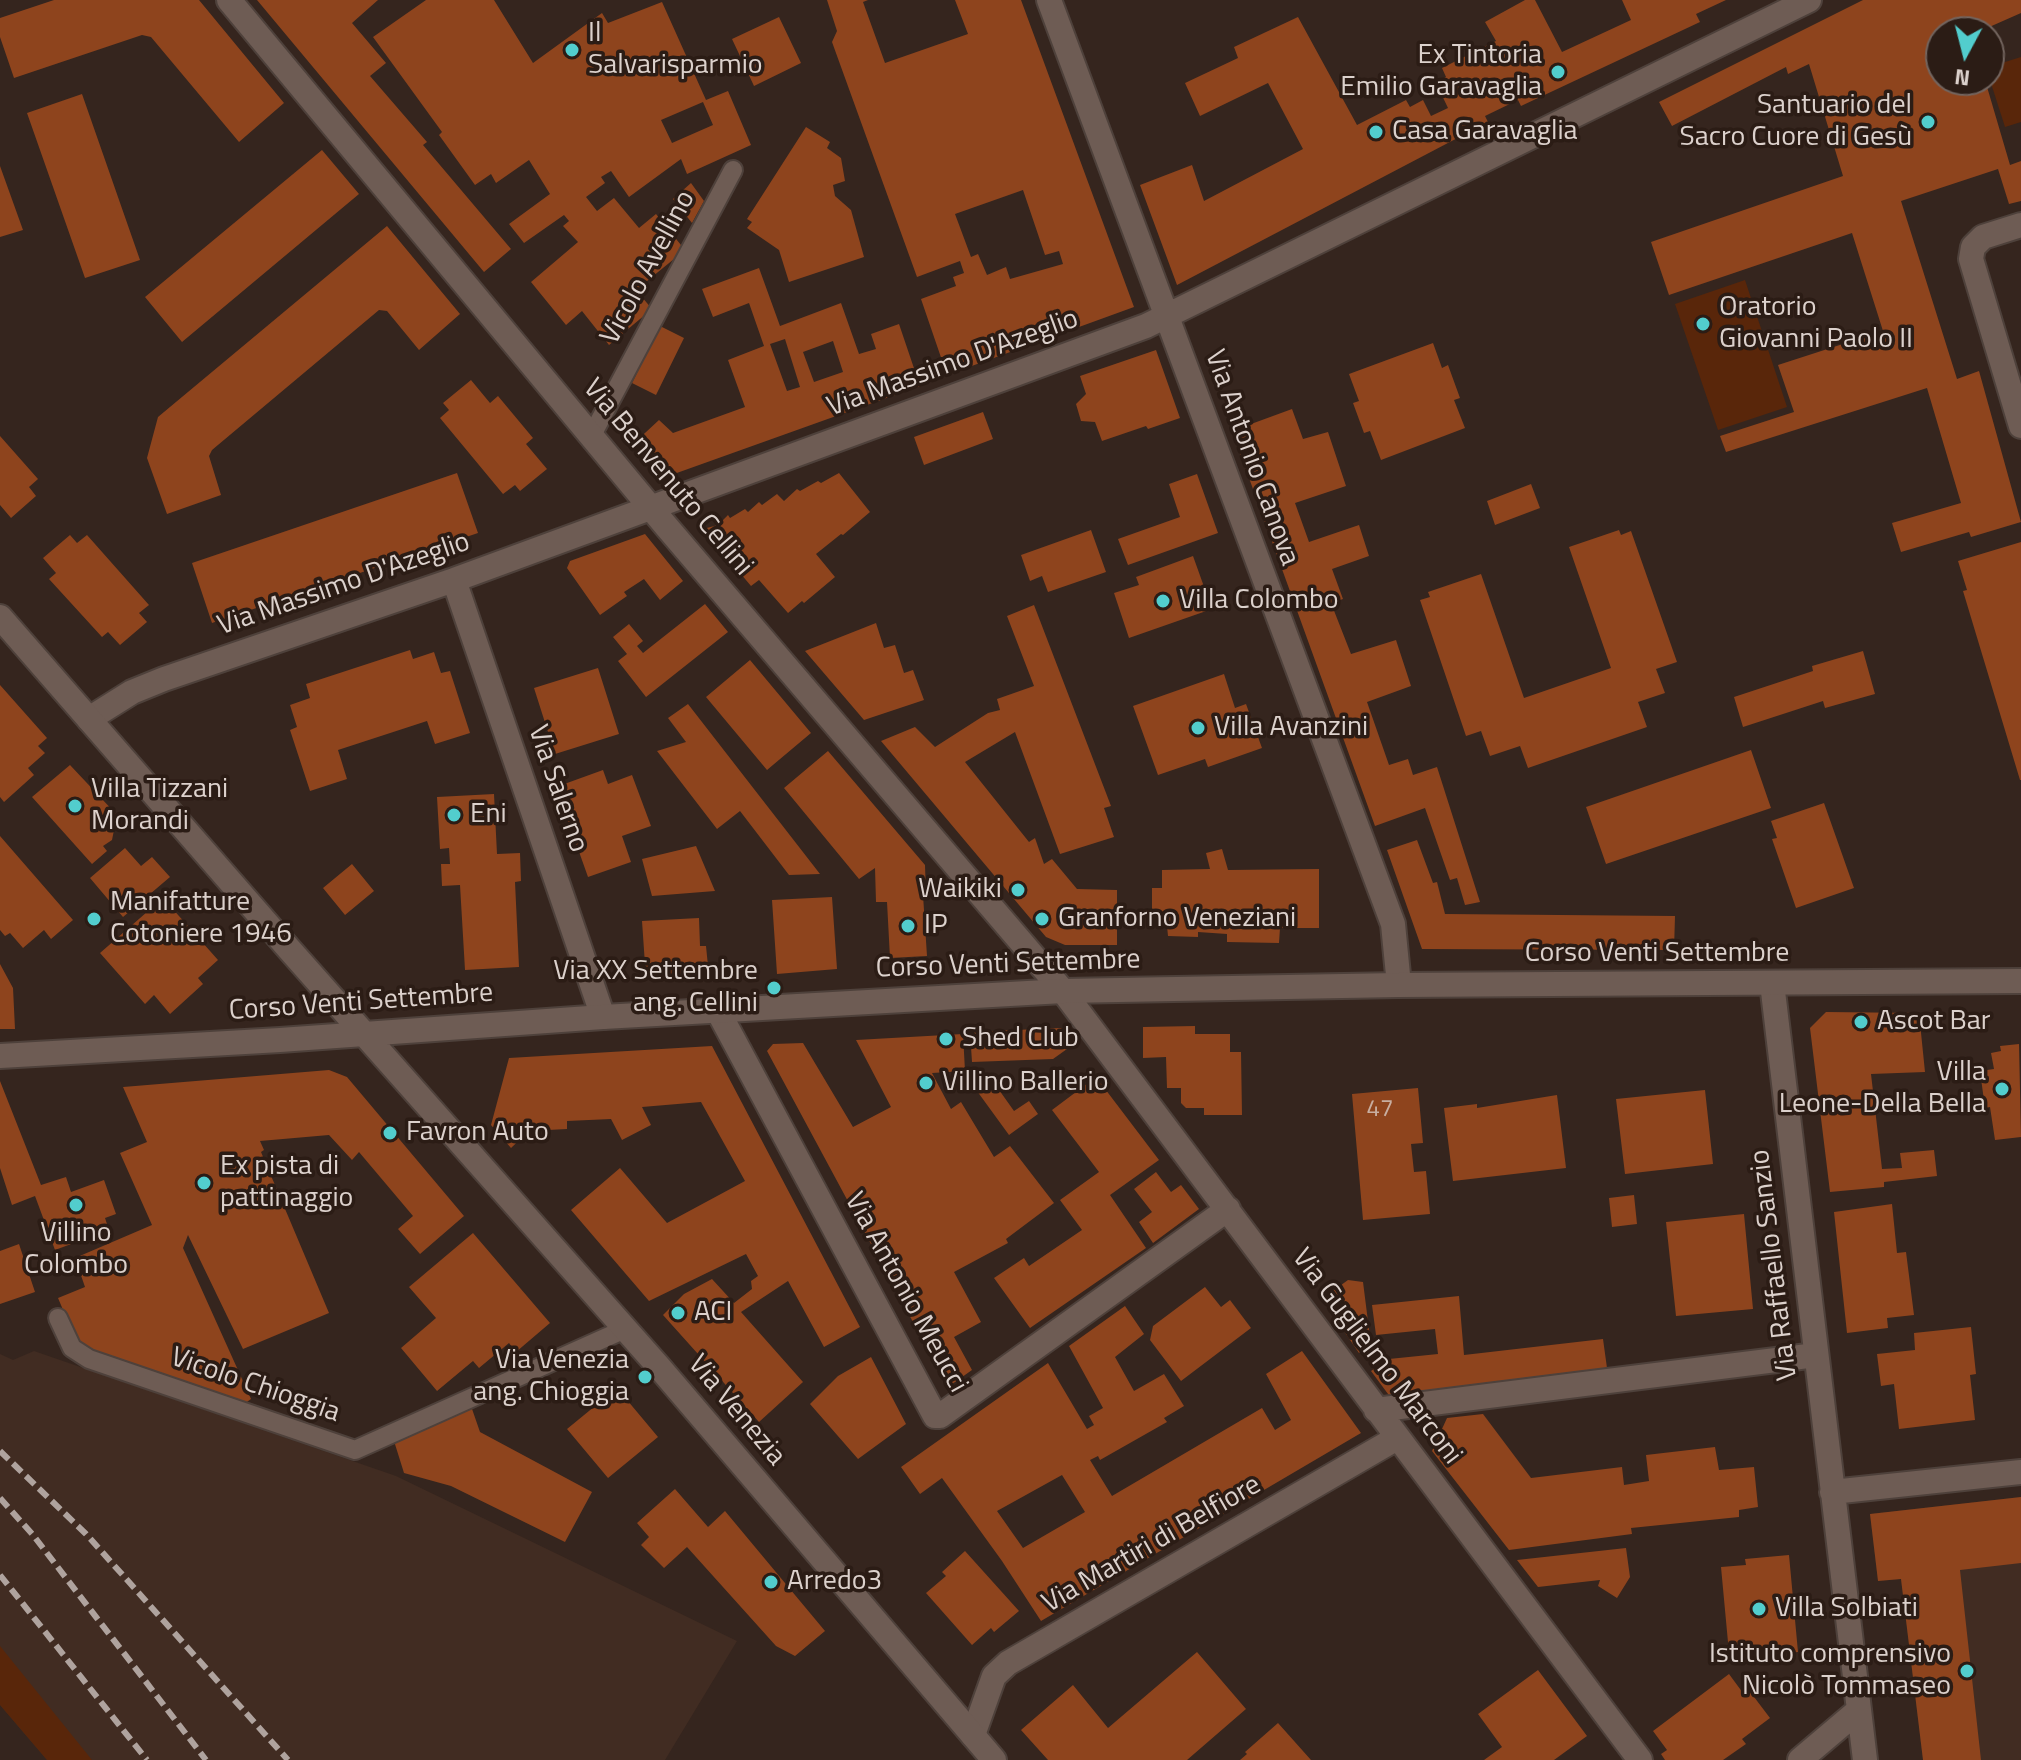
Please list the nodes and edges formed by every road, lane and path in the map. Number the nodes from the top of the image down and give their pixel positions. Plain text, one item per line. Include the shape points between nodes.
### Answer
1 (229, 0) edge
2 (1049, 0) edge
3 (1809, 0) edge
4 (733, 170) dead end
5 (2021, 225) edge
6 (1165, 316) junction
7 (2021, 426) edge
8 (592, 435) junction
9 (649, 506) junction
10 (454, 580) junction
11 (0, 617) edge
12 (89, 719) junction
13 (2021, 981) edge
14 (1772, 983) junction
15 (1399, 985) junction
16 (1063, 991) junction
17 (718, 1011) junction
18 (603, 1017) junction
19 (363, 1034) junction
20 (0, 1056) edge
21 (1228, 1209) junction
22 (58, 1318) dead end
23 (625, 1329) junction
24 (1816, 1355) junction
25 (1376, 1410) junction
26 (1397, 1438) junction
27 (2021, 1472) edge
28 (1832, 1492) junction
29 (1859, 1710) junction
30 (973, 1735) junction
31 (994, 1760) edge
32 (1640, 1760) edge
33 (1800, 1760) edge
34 (1865, 1760) edge

1 - 8 street, Via Benvenuto Cellini
2 - 6 street, Via Antonio Canova
3 - 6 street, Via Massimo D'Azeglio
4 - 8 lane, Vicolo Avellino
5 - 7 street via 1977,242 1971,259
6 - 9 street, Via Massimo D'Azeglio
6 - 15 street, Via Antonio Canova via 1393,924
8 - 9 street, Via Benvenuto Cellini
9 - 10 street, Via Massimo D'Azeglio
9 - 16 street, Via Benvenuto Cellini
10 - 12 street, Via Massimo D'Azeglio via 148,685
10 - 18 street, Via Salerno
11 - 12 street, Via Venezia
12 - 19 street, Via Venezia
13 - 14 street, Corso Venti Settembre
14 - 15 street, Corso Venti Settembre
14 - 24 street, Via Raffaello Sanzio
15 - 16 street, Corso Venti Settembre
16 - 17 street, Corso Venti Settembre
16 - 21 street, Via Guglielmo Marconi
17 - 18 street, Corso Venti Settembre
17 - 21 street, Via Antonio Meucci via 935,1416
18 - 19 street, Corso Venti Settembre
19 - 20 street, Corso Venti Settembre
19 - 23 street, Via Venezia
21 - 25 street, Via Guglielmo Marconi
22 - 23 lane, Vicolo Chioggia via 72,1348 89,1359 355,1450
23 - 30 street, Via Venezia
24 - 25 street
24 - 28 street, Via Raffaello Sanzio
25 - 26 street, Via Guglielmo Marconi
26 - 30 street, Via Martiri di Belfiore via 1008,1663 994,1676
26 - 32 street, Via Guglielmo Marconi
27 - 28 street
28 - 29 street, Via Raffaello Sanzio
29 - 33 street
29 - 34 street, Via Raffaello Sanzio
30 - 31 street, Via Venezia

